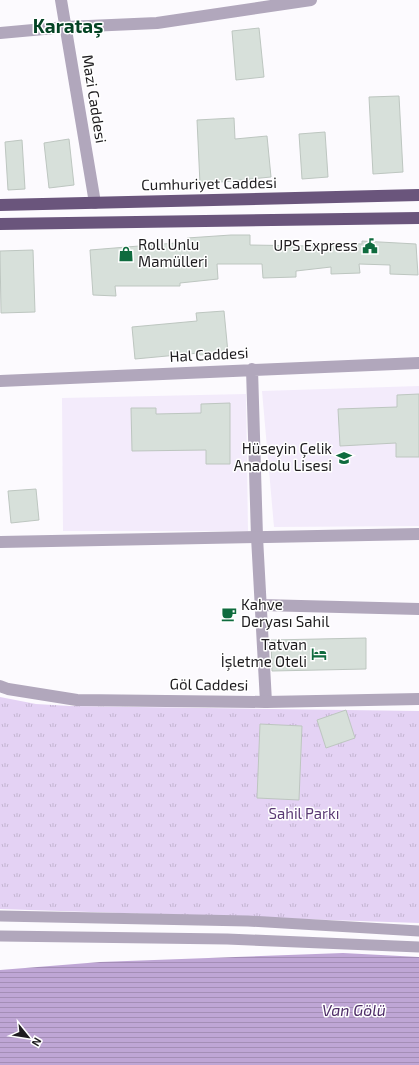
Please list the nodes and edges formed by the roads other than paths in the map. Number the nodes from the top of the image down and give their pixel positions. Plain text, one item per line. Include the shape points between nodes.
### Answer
1 (61, 0) edge
2 (311, 0) edge
3 (66, 27) junction
4 (0, 33) edge
5 (419, 195) edge
6 (95, 203) junction
7 (0, 205) edge
8 (419, 218) edge
9 (0, 224) edge
10 (419, 363) edge
11 (252, 369) junction
12 (0, 381) edge
13 (419, 534) edge
14 (257, 537) junction
15 (0, 542) edge
16 (261, 605) junction
17 (419, 609) edge
18 (0, 686) edge
19 (419, 699) edge
20 (266, 702) junction
21 (0, 916) edge
22 (419, 931) edge
23 (0, 936) edge
24 (419, 948) edge

1 - 3 street, Mazi Caddesi
2 - 3 street via 157,23
3 - 4 street
3 - 6 street, Mazi Caddesi
5 - 6 highway, Cumhuriyet Caddesi
6 - 7 highway, Cumhuriyet Caddesi
8 - 9 highway
10 - 11 street, Hal Caddesi
11 - 12 street, Hal Caddesi
11 - 14 street
13 - 14 street
14 - 15 street
14 - 16 street
16 - 17 street
16 - 20 street
18 - 20 street, Göl Caddesi via 77,700
19 - 20 street, Göl Caddesi
21 - 22 street via 248,921
23 - 24 street via 211,939

